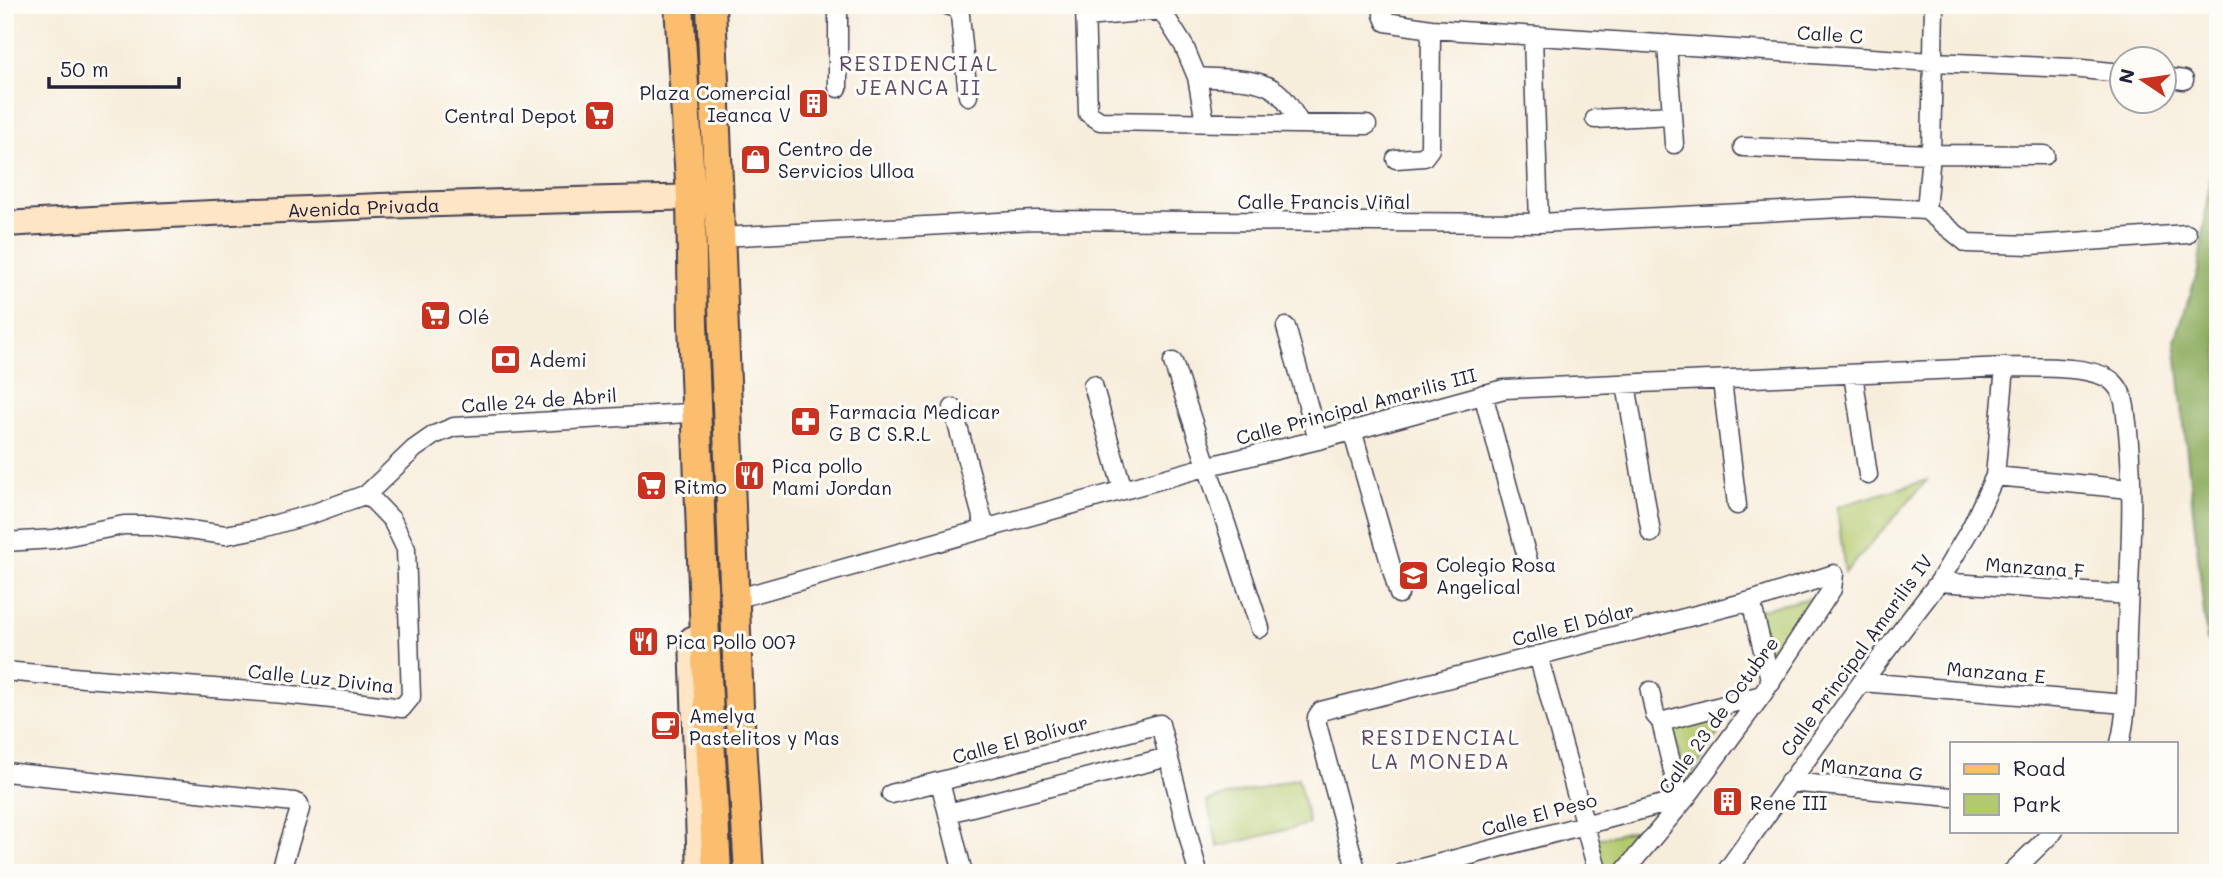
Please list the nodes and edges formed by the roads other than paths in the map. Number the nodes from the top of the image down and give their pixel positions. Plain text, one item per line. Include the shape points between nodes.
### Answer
1 (667, 5) edge
2 (679, 5) edge
3 (711, 5) edge
4 (838, 5) edge
5 (947, 5) edge
6 (1384, 5) edge
7 (1934, 5) edge
8 (1160, 8) edge
9 (1085, 11) edge
10 (1431, 29) junction
11 (1533, 36) junction
12 (1667, 44) junction
13 (1932, 62) junction
14 (2108, 72) edge
15 (1198, 78) junction
16 (2178, 79) edge
17 (2184, 80) dead end
18 (838, 88) dead end
19 (968, 96) dead end
20 (1672, 115) junction
21 (1595, 119) dead end
22 (1205, 122) junction
23 (1300, 123) junction
24 (1367, 125) dead end
25 (1674, 144) dead end
26 (1743, 147) dead end
27 (1931, 154) junction
28 (2045, 155) dead end
29 (1396, 159) dead end
30 (685, 197) junction
31 (720, 197) junction
32 (1926, 210) junction
33 (1539, 223) junction
34 (5, 224) edge
35 (2187, 234) dead end
36 (721, 237) junction
37 (1286, 327) dead end
38 (1173, 362) dead end
39 (2005, 367) junction
40 (1853, 374) junction
41 (1722, 381) junction
42 (1093, 384) dead end
43 (1626, 384) junction
44 (1483, 394) junction
45 (953, 408) dead end
46 (688, 412) junction
47 (1352, 430) junction
48 (1318, 440) junction
49 (1209, 466) junction
50 (1868, 475) dead end
51 (1995, 476) junction
52 (2130, 489) junction
53 (1123, 490) junction
54 (367, 494) junction
55 (1737, 505) dead end
56 (985, 528) junction
57 (1651, 533) dead end
58 (5, 542) edge
59 (1528, 561) dead end
60 (1834, 574) joint
61 (1939, 582) junction
62 (1399, 594) dead end
63 (2129, 595) junction
64 (735, 599) junction
65 (1751, 601) junction
66 (1260, 628) dead end
67 (1538, 655) junction
68 (5, 671) edge
69 (1862, 681) junction
70 (1766, 689) junction
71 (1650, 691) dead end
72 (2125, 704) junction
73 (1661, 722) junction
74 (2120, 742) edge
75 (1168, 757) junction
76 (5, 772) edge
77 (940, 782) junction
78 (1789, 782) junction
79 (891, 794) dead end
80 (1950, 797) edge
81 (1683, 798) junction
82 (948, 813) junction
83 (1584, 824) junction
84 (2053, 832) edge
85 (281, 873) edge
86 (700, 873) edge
87 (717, 873) edge
88 (749, 873) edge
89 (963, 873) edge
90 (1198, 873) edge
91 (1357, 873) edge
92 (1403, 873) edge
93 (1598, 873) edge
94 (1623, 873) edge
95 (1725, 873) edge
96 (2011, 873) edge

1 - 30 street
2 - 30 main road
3 - 31 main road
4 - 18 street
5 - 19 street via 960,15
6 - 10 street, Calle C via 1386,22
7 - 13 street
8 - 9 street
8 - 15 street
9 - 22 street via 1088,113 1093,118
10 - 11 street, Calle C
10 - 29 street via 1430,149 1424,157
11 - 12 street, Calle C
11 - 33 street
12 - 13 street, Calle C
12 - 20 street
13 - 14 street, Calle C
13 - 27 street
15 - 22 street
15 - 23 street via 1273,88
16 - 17 street
20 - 21 street
20 - 25 street
22 - 23 street
23 - 24 street
26 - 27 street
27 - 28 street
27 - 32 street
30 - 31 street, Avenida Privada
30 - 34 street, Avenida Privada via 191,213
30 - 46 street
30 - 87 main road
31 - 36 main road
32 - 33 street, Calle Francis Viñal via 1863,207
32 - 35 street via 1967,243 2031,245
33 - 36 street, Calle Francis Viñal via 1035,220
36 - 64 main road
37 - 48 street
38 - 49 street
39 - 40 street, Calle Principal Amarilis III
39 - 51 street, Calle Principal Amarilis IV
39 - 52 street, Calle Principal Amarilis III via 2076,370 2112,381 2125,405
40 - 41 street, Calle Principal Amarilis III
40 - 50 street
41 - 43 street, Calle Principal Amarilis III
41 - 55 street
42 - 53 street
43 - 44 street, Calle Principal Amarilis III via 1504,389
43 - 57 street
44 - 47 street, Calle Principal Amarilis III
44 - 59 street
45 - 56 street
46 - 54 street, Calle 24 de Abril via 454,427 414,449
46 - 86 street
47 - 48 street, Calle Principal Amarilis III
47 - 62 street
48 - 49 street, Calle Principal Amarilis III
49 - 53 street, Calle Principal Amarilis III
49 - 66 street
51 - 52 street
51 - 61 street, Calle Principal Amarilis IV
52 - 63 street, Calle Principal Amarilis III
53 - 56 street, Calle Principal Amarilis III
54 - 58 street, Calle 24 de Abril via 312,514 226,535 124,525 54,540
54 - 68 street, Calle Luz Divina via 391,520 406,549 411,697 402,708 315,696
56 - 64 street, Calle Principal Amarilis III
60 - 65 street, Calle El Dólar
60 - 70 street, Calle 23 de Octubre via 1832,589
61 - 63 street, Manzana F
61 - 69 street, Calle Principal Amarilis IV
63 - 72 street, Calle Principal Amarilis III
64 - 88 main road
65 - 67 street, Calle El Dólar
65 - 70 street
67 - 83 street
67 - 91 street, Calle El Dólar via 1321,711 1317,724
69 - 72 street, Manzana E
69 - 78 street, Calle Principal Amarilis IV
70 - 73 street
70 - 81 street, Calle 23 de Octubre
71 - 73 street
72 - 74 street, Calle Principal Amarilis III
73 - 81 street
75 - 77 street, Calle El Bolívar via 1160,724
75 - 82 street
75 - 90 street
76 - 85 street via 294,802 300,809
77 - 79 street, Calle El Bolívar
77 - 82 street
78 - 80 street, Manzana G
78 - 95 street, Calle Principal Amarilis IV
81 - 83 street, Calle El Peso
81 - 94 street, Calle 23 de Octubre
82 - 89 street
83 - 92 street, Calle El Peso
83 - 93 street
84 - 96 street

